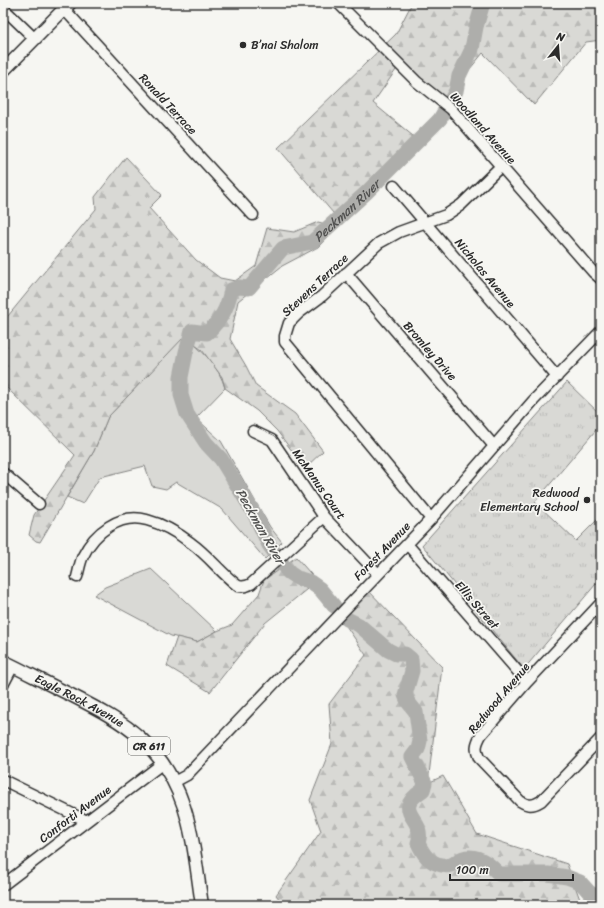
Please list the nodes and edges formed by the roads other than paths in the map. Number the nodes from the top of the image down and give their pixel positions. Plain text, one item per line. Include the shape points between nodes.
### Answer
1 (338, 3) edge
2 (67, 6) edge
3 (3, 8) edge
4 (35, 39) junction
5 (3, 71) edge
6 (501, 166) junction
7 (394, 186) dead end
8 (253, 215) dead end
9 (425, 223) junction
10 (346, 273) junction
11 (601, 278) edge
12 (601, 331) edge
13 (557, 377) junction
14 (252, 431) dead end
15 (494, 446) junction
16 (3, 473) edge
17 (39, 504) dead end
18 (324, 517) junction
19 (430, 519) junction
20 (407, 544) junction
21 (378, 574) junction
22 (77, 577) dead end
23 (601, 603) edge
24 (8, 663) edge
25 (527, 682) junction
26 (3, 685) edge
27 (601, 738) edge
28 (163, 763) junction
29 (3, 780) edge
30 (174, 782) junction
31 (87, 821) junction
32 (3, 885) edge
33 (202, 905) edge

1 - 6 street, Woodland Avenue via 417,82 448,106
2 - 4 main road
2 - 8 street, Ronald Terrace
3 - 4 street
4 - 5 main road
6 - 9 street, Stevens Terrace via 461,205 446,215
6 - 11 street, Woodland Avenue
7 - 9 street, Nicholas Avenue
9 - 10 street, Stevens Terrace via 399,232 379,243
9 - 13 street, Nicholas Avenue
10 - 15 street, Bromley Drive
10 - 19 street, Stevens Terrace via 289,323 284,342
12 - 13 street, Forest Avenue
13 - 15 street, Forest Avenue
14 - 18 street, McManus Court via 272,440
15 - 19 street, Forest Avenue
16 - 17 street
18 - 21 street, McManus Court
18 - 22 street via 251,584 243,587 238,586 178,534 146,520 130,518 105,528 93,540 83,557
19 - 20 street, Forest Avenue
20 - 21 street, Forest Avenue
20 - 25 street, Ellis Street
21 - 30 street, Forest Avenue via 187,775
23 - 25 street, Redwood Avenue
24 - 26 street
24 - 28 main road, Eagle Rock Avenue / CR 611 via 121,722 142,739
25 - 27 street, Redwood Avenue via 481,735 476,751 520,801 527,805 535,805 541,801
28 - 30 main road, Eagle Rock Avenue / CR 611
28 - 31 street, Conforti Avenue
29 - 31 street
30 - 33 main road, Eagle Rock Avenue / CR 611 via 190,830
31 - 32 street, Conforti Avenue

